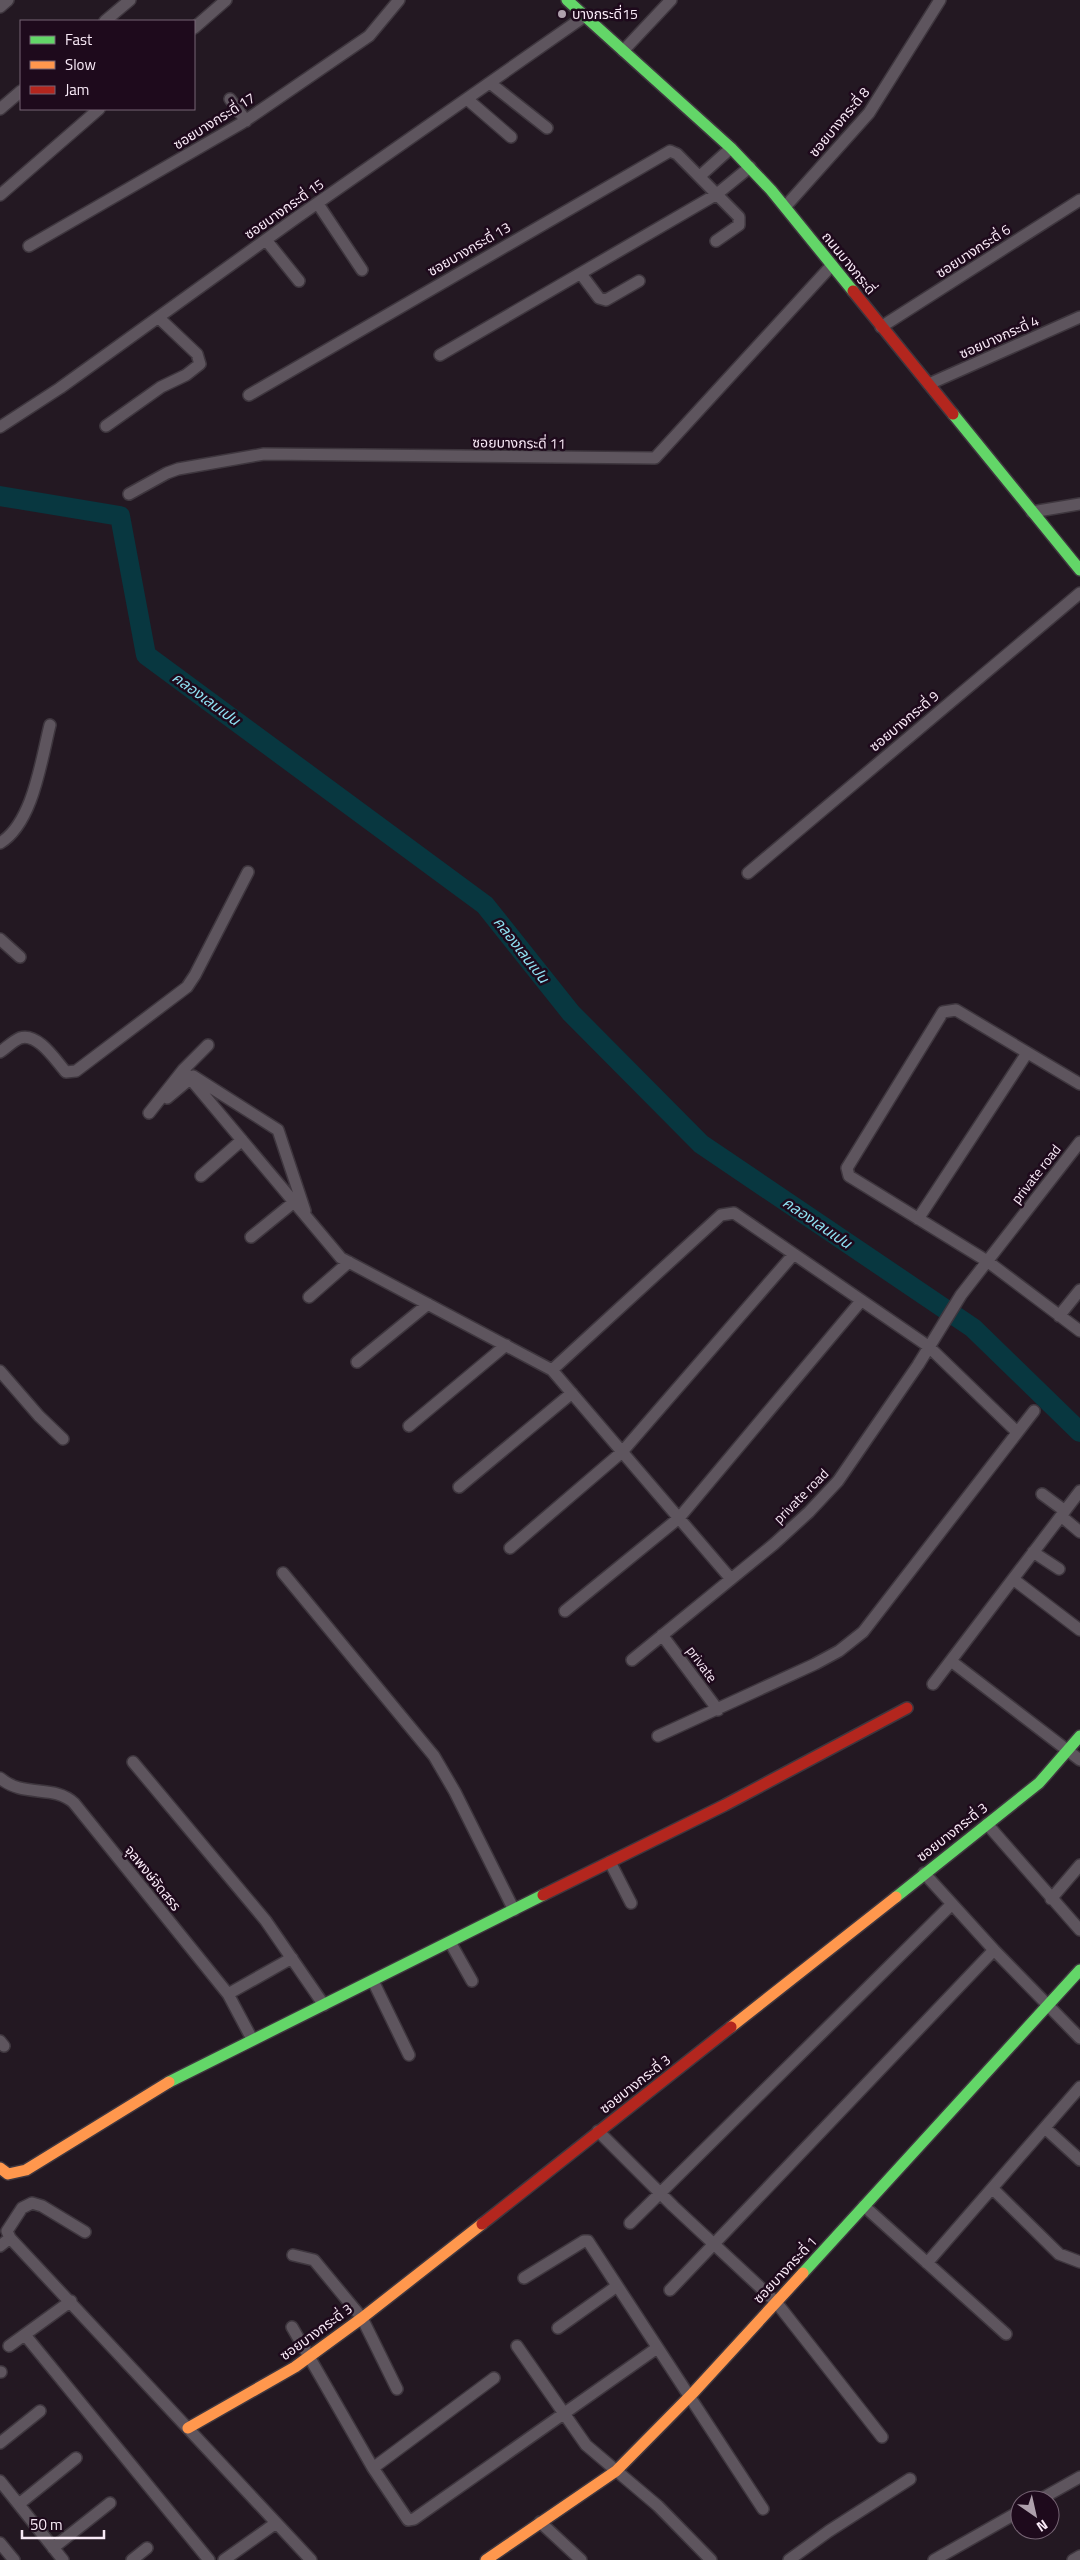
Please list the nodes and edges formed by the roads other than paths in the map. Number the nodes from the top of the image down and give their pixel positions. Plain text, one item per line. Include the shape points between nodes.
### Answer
1 (8, 0) edge
2 (130, 0) edge
3 (226, 0) edge
4 (399, 0) edge
5 (567, 0) edge
6 (671, 0) edge
7 (940, 0) edge
8 (0, 7) edge
9 (585, 16) junction
10 (106, 20) edge
11 (195, 27) edge
12 (623, 51) junction
13 (490, 83) junction
14 (20, 92) edge
15 (230, 99) dead end
16 (467, 99) junction
17 (0, 109) edge
18 (98, 110) edge
19 (246, 121) junction
20 (547, 128) dead end
21 (511, 138) dead end
22 (731, 148) junction
23 (750, 167) junction
24 (700, 176) junction
25 (718, 194) junction
26 (0, 195) edge
27 (1080, 200) edge
28 (318, 204) junction
29 (785, 207) junction
30 (266, 240) junction
31 (716, 241) dead end
32 (29, 246) dead end
33 (832, 265) junction
34 (362, 270) dead end
35 (581, 274) junction
36 (299, 281) dead end
37 (639, 281) dead end
38 (1080, 317) edge
39 (159, 318) junction
40 (881, 327) junction
41 (440, 355) dead end
42 (929, 384) junction
43 (249, 395) dead end
44 (106, 426) dead end
45 (0, 427) edge
46 (129, 494) dead end
47 (1080, 504) edge
48 (1032, 512) junction
49 (1080, 570) edge
50 (1080, 593) edge
51 (50, 725) dead end
52 (0, 843) edge
53 (248, 872) dead end
54 (748, 872) dead end
55 (0, 939) edge
56 (20, 957) dead end
57 (208, 1045) dead end
58 (0, 1052) edge
59 (1027, 1053) junction
60 (187, 1074) junction
61 (1080, 1084) edge
62 (242, 1140) junction
63 (1080, 1142) edge
64 (201, 1176) dead end
65 (294, 1202) junction
66 (307, 1218) junction
67 (918, 1219) junction
68 (251, 1237) dead end
69 (793, 1255) junction
70 (987, 1261) junction
71 (348, 1262) junction
72 (1080, 1290) edge
73 (309, 1297) dead end
74 (861, 1301) junction
75 (428, 1304) junction
76 (1060, 1316) junction
77 (1080, 1331) edge
78 (506, 1345) junction
79 (928, 1346) junction
80 (357, 1362) dead end
81 (552, 1370) junction
82 (0, 1371) edge
83 (572, 1393) junction
84 (1034, 1411) dead end
85 (409, 1426) dead end
86 (1017, 1432) junction
87 (64, 1439) dead end
88 (622, 1452) junction
89 (459, 1487) dead end
90 (1080, 1491) edge
91 (1042, 1494) dead end
92 (1063, 1514) junction
93 (679, 1518) junction
94 (1080, 1532) edge
95 (510, 1548) dead end
96 (1033, 1552) junction
97 (1059, 1569) dead end
98 (283, 1573) dead end
99 (730, 1579) junction
100 (1014, 1579) junction
101 (565, 1611) dead end
102 (1080, 1630) edge
103 (662, 1635) junction
104 (632, 1660) dead end
105 (951, 1661) junction
106 (933, 1684) dead end
107 (907, 1708) dead end
108 (718, 1710) junction
109 (658, 1736) dead end
110 (1080, 1736) edge
111 (1066, 1750) junction
112 (1080, 1760) edge
113 (133, 1762) dead end
114 (0, 1778) edge
115 (987, 1824) junction
116 (610, 1862) junction
117 (1080, 1864) edge
118 (924, 1873) junction
119 (1051, 1899) junction
120 (631, 1903) dead end
121 (952, 1904) junction
122 (514, 1910) junction
123 (1080, 1930) edge
124 (450, 1942) junction
125 (994, 1950) junction
126 (292, 1958) junction
127 (1080, 1970) edge
128 (372, 1981) junction
129 (472, 1981) dead end
130 (228, 1994) junction
131 (324, 2005) junction
132 (1048, 2007) junction
133 (1080, 2038) edge
134 (252, 2039) junction
135 (409, 2055) dead end
136 (1080, 2088) edge
137 (1045, 2128) junction
138 (598, 2131) junction
139 (1080, 2160) edge
140 (0, 2168) edge
141 (993, 2189) junction
142 (660, 2193) junction
143 (864, 2206) junction
144 (630, 2223) dead end
145 (85, 2232) dead end
146 (10, 2238) junction
147 (714, 2245) junction
148 (0, 2246) edge
149 (293, 2255) dead end
150 (1080, 2262) edge
151 (927, 2263) junction
152 (524, 2278) dead end
153 (617, 2286) junction
154 (670, 2290) dead end
155 (71, 2301) junction
156 (776, 2302) junction
157 (362, 2318) junction
158 (292, 2327) dead end
159 (558, 2328) dead end
160 (1006, 2334) dead end
161 (25, 2335) junction
162 (10, 2346) dead end
163 (517, 2346) dead end
164 (657, 2348) junction
165 (309, 2358) junction
166 (494, 2378) dead end
167 (397, 2389) dead end
168 (689, 2397) junction
169 (40, 2411) dead end
170 (565, 2414) junction
171 (188, 2428) junction
172 (882, 2437) dead end
173 (0, 2443) edge
174 (76, 2458) dead end
175 (373, 2468) junction
176 (616, 2471) junction
177 (1080, 2477) edge
178 (910, 2479) dead end
179 (0, 2481) edge
180 (1057, 2490) edge
181 (110, 2503) dead end
182 (19, 2504) junction
183 (763, 2509) dead end
184 (1010, 2517) edge
185 (540, 2522) junction
186 (276, 2523) junction
187 (0, 2543) edge
188 (54, 2548) junction
189 (147, 2548) dead end
190 (1080, 2556) edge
191 (14, 2560) edge
192 (63, 2560) edge
193 (132, 2560) edge
194 (209, 2560) edge
195 (224, 2560) edge
196 (311, 2560) edge
197 (486, 2560) edge
198 (581, 2560) edge
199 (711, 2560) edge
200 (790, 2560) edge
201 (934, 2560) edge
202 (1073, 2560) edge

1 - 8 street
2 - 10 street
3 - 11 street
4 - 19 street, ซอยบางกระดี่ 17 via 369,36
5 - 9 street, ถนนบางกระดี่
6 - 12 street
7 - 29 street, ซอยบางกระดี่ 8 via 869,114
9 - 12 street, ถนนบางกระดี่
9 - 13 street, ซอยบางกระดี่ 15
12 - 22 street, ถนนบางกระดี่
13 - 16 street, ซอยบางกระดี่ 15
13 - 20 street
14 - 17 street
15 - 19 street
16 - 21 street
16 - 28 street, ซอยบางกระดี่ 15
18 - 26 street
19 - 32 street, ซอยบางกระดี่ 17
22 - 23 street, ถนนบางกระดี่
22 - 24 street
23 - 25 street
23 - 29 street, ถนนบางกระดี่
24 - 25 street, ซอยบางกระดี่ 13
24 - 43 street, ซอยบางกระดี่ 13 via 677,154 670,151 662,154
25 - 31 street, ซอยบางกระดี่ 13 via 739,217 739,225
25 - 35 street
27 - 40 street, ซอยบางกระดี่ 6
28 - 30 street, ซอยบางกระดี่ 15
28 - 34 street
29 - 33 street, ถนนบางกระดี่
30 - 36 street
30 - 39 street, ซอยบางกระดี่ 15
33 - 40 street, ถนนบางกระดี่
33 - 46 street, ซอยบางกระดี่ 11 via 655,458 264,454 172,471
35 - 37 street via 599,298 606,300
35 - 41 street
38 - 42 street, ซอยบางกระดี่ 4
39 - 44 street via 197,354 200,364
39 - 45 street, ซอยบางกระดี่ 15
40 - 42 street, ถนนบางกระดี่
42 - 48 street, ถนนบางกระดี่
47 - 48 street
48 - 49 street, ถนนบางกระดี่
50 - 54 street, ซอยบางกระดี่ 9
51 - 52 street via 28,807 18,827
53 - 58 street via 187,987 76,1071 66,1072 33,1039 20,1038
55 - 56 street
57 - 60 street
59 - 61 street
59 - 67 street
59 - 67 street via 956,1010 942,1012 847,1168 849,1176
60 - 62 street
60 - 66 street via 278,1130
62 - 64 street
62 - 65 street
63 - 70 street, private road
65 - 66 street
65 - 68 street
66 - 71 street
67 - 70 street
69 - 74 street
69 - 81 street via 728,1212
69 - 88 street
70 - 76 street
70 - 79 street, private road
71 - 73 street
71 - 75 street
72 - 76 street
74 - 79 street
74 - 93 street
75 - 78 street
75 - 80 street
76 - 77 street
78 - 81 street
78 - 85 street
79 - 86 street
79 - 99 street, private road via 838,1481 802,1519
81 - 83 street
82 - 87 street
83 - 88 street
83 - 89 street
84 - 86 street
86 - 108 street via 863,1632 815,1664
88 - 93 street
88 - 95 street
90 - 92 street
91 - 92 street
92 - 94 street
92 - 96 street
93 - 99 street
93 - 101 street
96 - 97 street
96 - 100 street
98 - 122 street via 434,1756
99 - 103 street, private road
100 - 102 street
100 - 105 street
103 - 104 street, private road
103 - 108 street, private
105 - 106 street
105 - 111 street
107 - 116 street
108 - 109 street
110 - 111 street, ซอยบางกระดี่ 3
111 - 112 street
111 - 115 street, ซอยบางกระดี่ 3 via 1039,1783
113 - 126 street via 266,1921
114 - 130 street, จุลพงษ์จัดสรร via 20,1790 68,1798
115 - 118 street, ซอยบางกระดี่ 3
115 - 119 street
116 - 120 street
116 - 122 street
117 - 119 street
118 - 121 street
118 - 138 street, ซอยบางกระดี่ 3
119 - 123 street
121 - 125 street
121 - 142 street
122 - 124 street
124 - 128 street
124 - 129 street
125 - 132 street
125 - 147 street
126 - 130 street
126 - 131 street
127 - 132 street, ซอยบางกระดี่ 1
128 - 131 street
128 - 135 street
130 - 134 street, จุลพงษ์จัดสรร
131 - 134 street
132 - 133 street
132 - 143 street, ซอยบางกระดี่ 1
134 - 140 street via 153,2091 26,2170 8,2174
136 - 137 street
137 - 139 street
137 - 141 street
138 - 142 street
138 - 157 street, ซอยบางกระดี่ 3
141 - 150 street via 1059,2254
141 - 151 street
142 - 144 street
142 - 147 street
143 - 151 street
143 - 156 street, ซอยบางกระดี่ 1
145 - 146 street via 32,2203 22,2208 9,2227
146 - 148 street
146 - 155 street
147 - 154 street
147 - 156 street
149 - 157 street via 314,2260
151 - 160 street
152 - 153 street via 584,2241 588,2242
153 - 159 street
153 - 164 street
155 - 161 street
155 - 171 street
156 - 168 street, ซอยบางกระดี่ 1
156 - 172 street
157 - 165 street, ซอยบางกระดี่ 3
157 - 167 street
158 - 165 street
161 - 162 street
161 - 194 street
163 - 170 street
164 - 168 street
164 - 170 street
165 - 171 street, ซอยบางกระดี่ 3
165 - 175 street
166 - 175 street
168 - 176 street, ซอยบางกระดี่ 1
168 - 183 street
169 - 173 street
170 - 175 street via 414,2519 408,2520 404,2516
170 - 176 street via 586,2445
171 - 186 street
174 - 182 street
176 - 185 street, ซอยบางกระดี่ 1
176 - 199 street via 658,2506
177 - 180 street
178 - 200 street
179 - 182 street
181 - 188 street
182 - 188 street
184 - 201 street
185 - 197 street, ซอยบางกระดี่ 1
185 - 198 street
186 - 195 street
186 - 196 street
187 - 191 street
188 - 192 street
189 - 193 street
190 - 202 street

